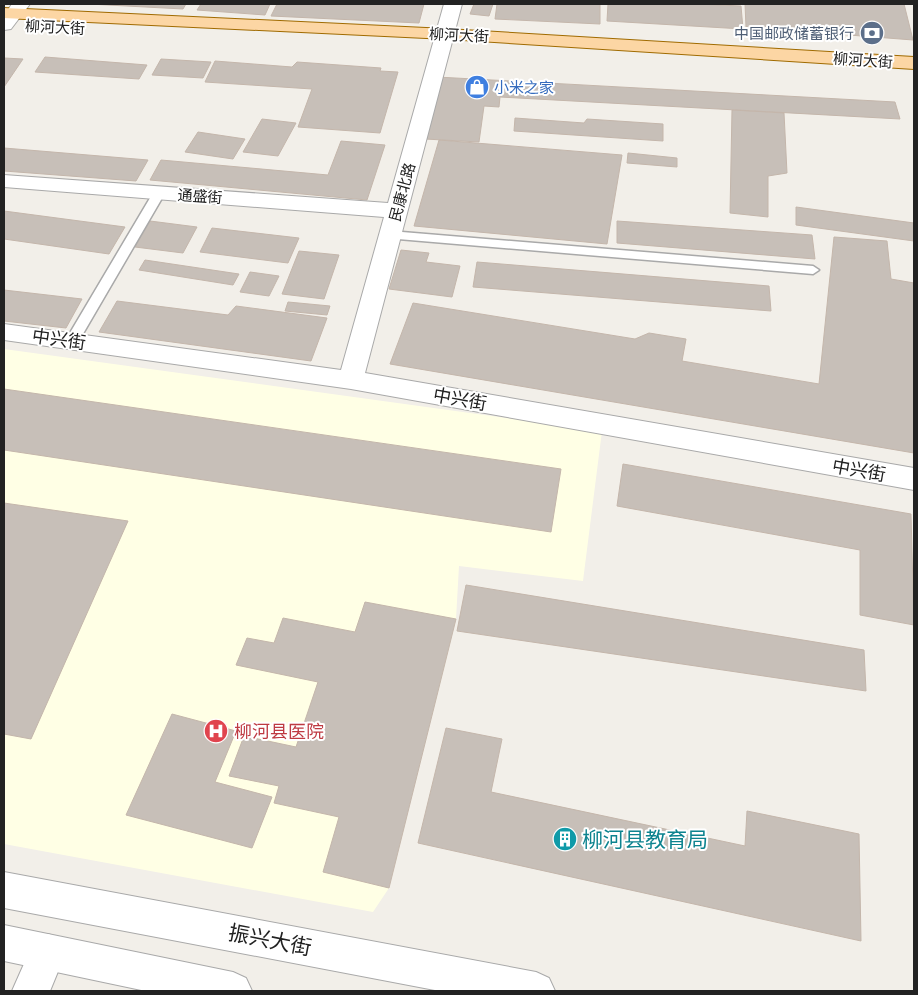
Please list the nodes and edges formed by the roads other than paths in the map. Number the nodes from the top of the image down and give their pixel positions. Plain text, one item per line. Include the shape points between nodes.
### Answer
1 (453, 4) edge
2 (10, 16) edge
3 (444, 39) junction
4 (914, 63) edge
5 (914, 73) edge
6 (4, 181) edge
7 (159, 193) junction
8 (397, 211) junction
9 (390, 234) junction
10 (813, 270) dead end
11 (4, 332) edge
12 (72, 341) junction
13 (351, 380) junction
14 (914, 479) edge
15 (4, 890) edge
16 (4, 943) edge
17 (48, 952) junction
18 (31, 991) edge
19 (233, 991) edge
20 (536, 991) edge

1 - 3 street, 民康北路
2 - 3 main road, 柳河大街
3 - 4 main road, 柳河大街
3 - 5 main road, 柳河大街
3 - 8 street, 民康北路
6 - 7 street, 通盛街
7 - 8 street, 通盛街
7 - 12 lane
8 - 9 street, 民康北路
9 - 10 lane
9 - 13 street, 民康北路
11 - 12 street, 中兴街
12 - 13 street, 中兴街
13 - 14 street, 中兴街
15 - 20 street, 振兴大街
16 - 17 street
17 - 18 street
17 - 19 street

